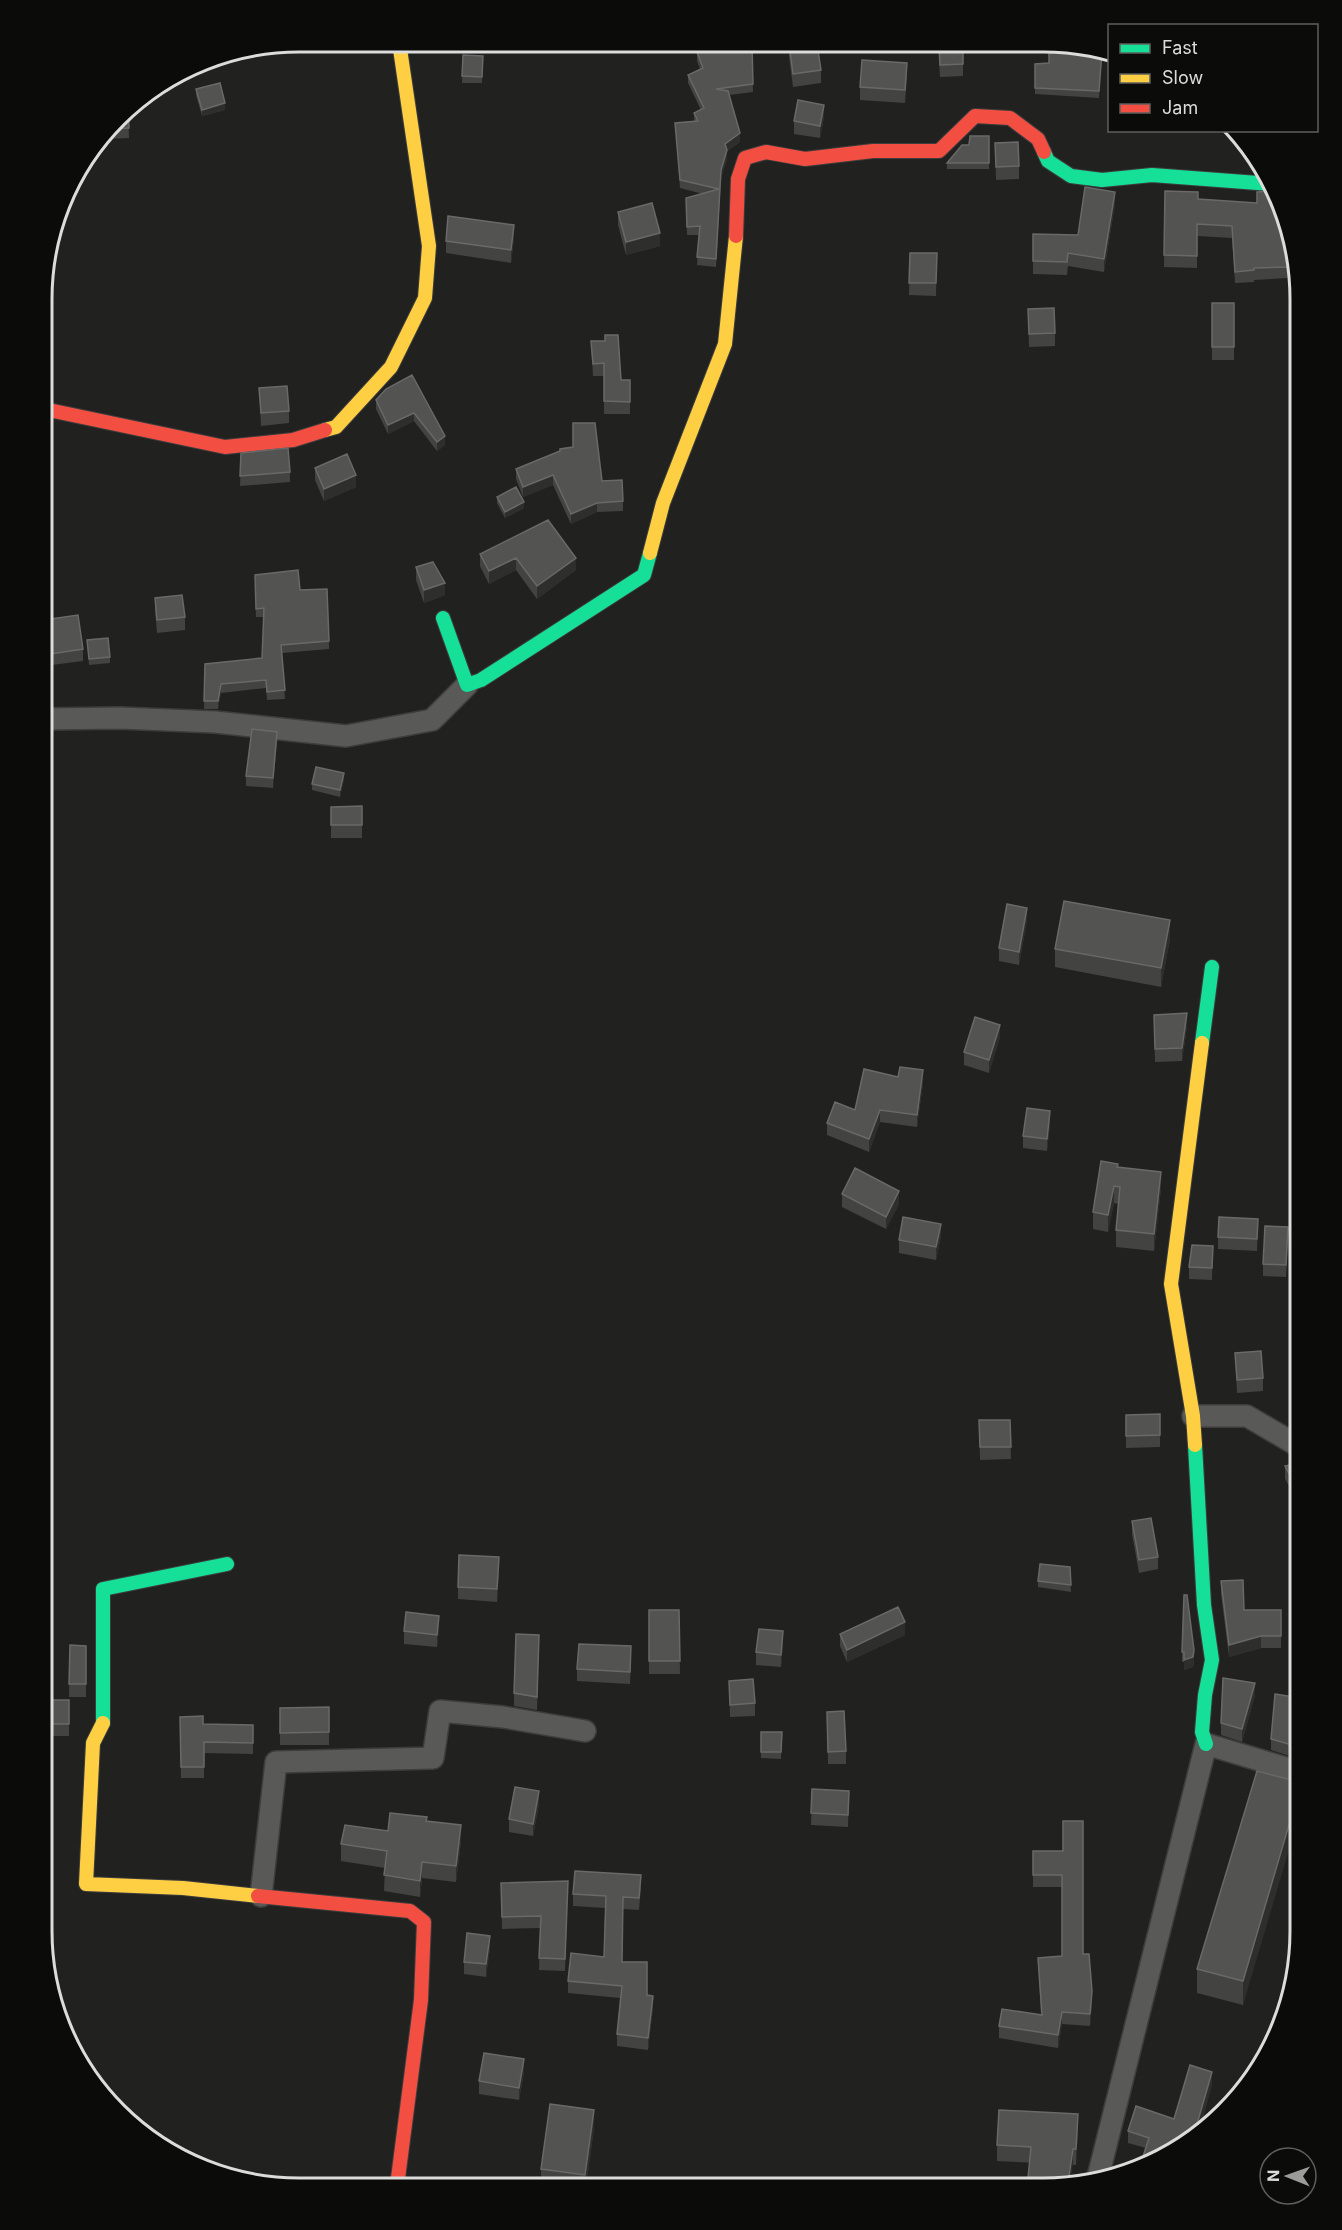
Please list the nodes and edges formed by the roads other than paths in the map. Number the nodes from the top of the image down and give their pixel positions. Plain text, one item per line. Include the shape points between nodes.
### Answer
1 (400, 52) edge
2 (1260, 183) edge
3 (52, 411) edge
4 (443, 618) dead end
5 (467, 685) junction
6 (52, 719) edge
7 (1212, 967) dead end
8 (1193, 1416) junction
9 (1290, 1441) edge
10 (227, 1564) dead end
11 (585, 1731) dead end
12 (1206, 1744) junction
13 (1290, 1769) edge
14 (261, 1896) junction
15 (1100, 2171) edge
16 (398, 2178) edge

1 - 3 street via 429,246 425,298 391,368 336,427 293,440 225,447
2 - 5 street via 1152,175 1102,180 1071,176 1048,161 1038,140 1010,118 975,116 939,151 873,151 805,159 766,152 745,158 738,179 734,273 725,344 663,503 644,575 481,680
4 - 5 street
5 - 6 street via 432,720 346,736 215,722
7 - 8 street via 1171,1284
8 - 9 street via 1247,1416
8 - 12 street via 1204,1605 1212,1660 1202,1732
10 - 14 street via 103,1589 103,1722 93,1743 86,1884
11 - 14 street via 440,1711 433,1758 276,1762
12 - 13 street
12 - 15 street
14 - 16 street via 410,1911 424,1922 421,2000

